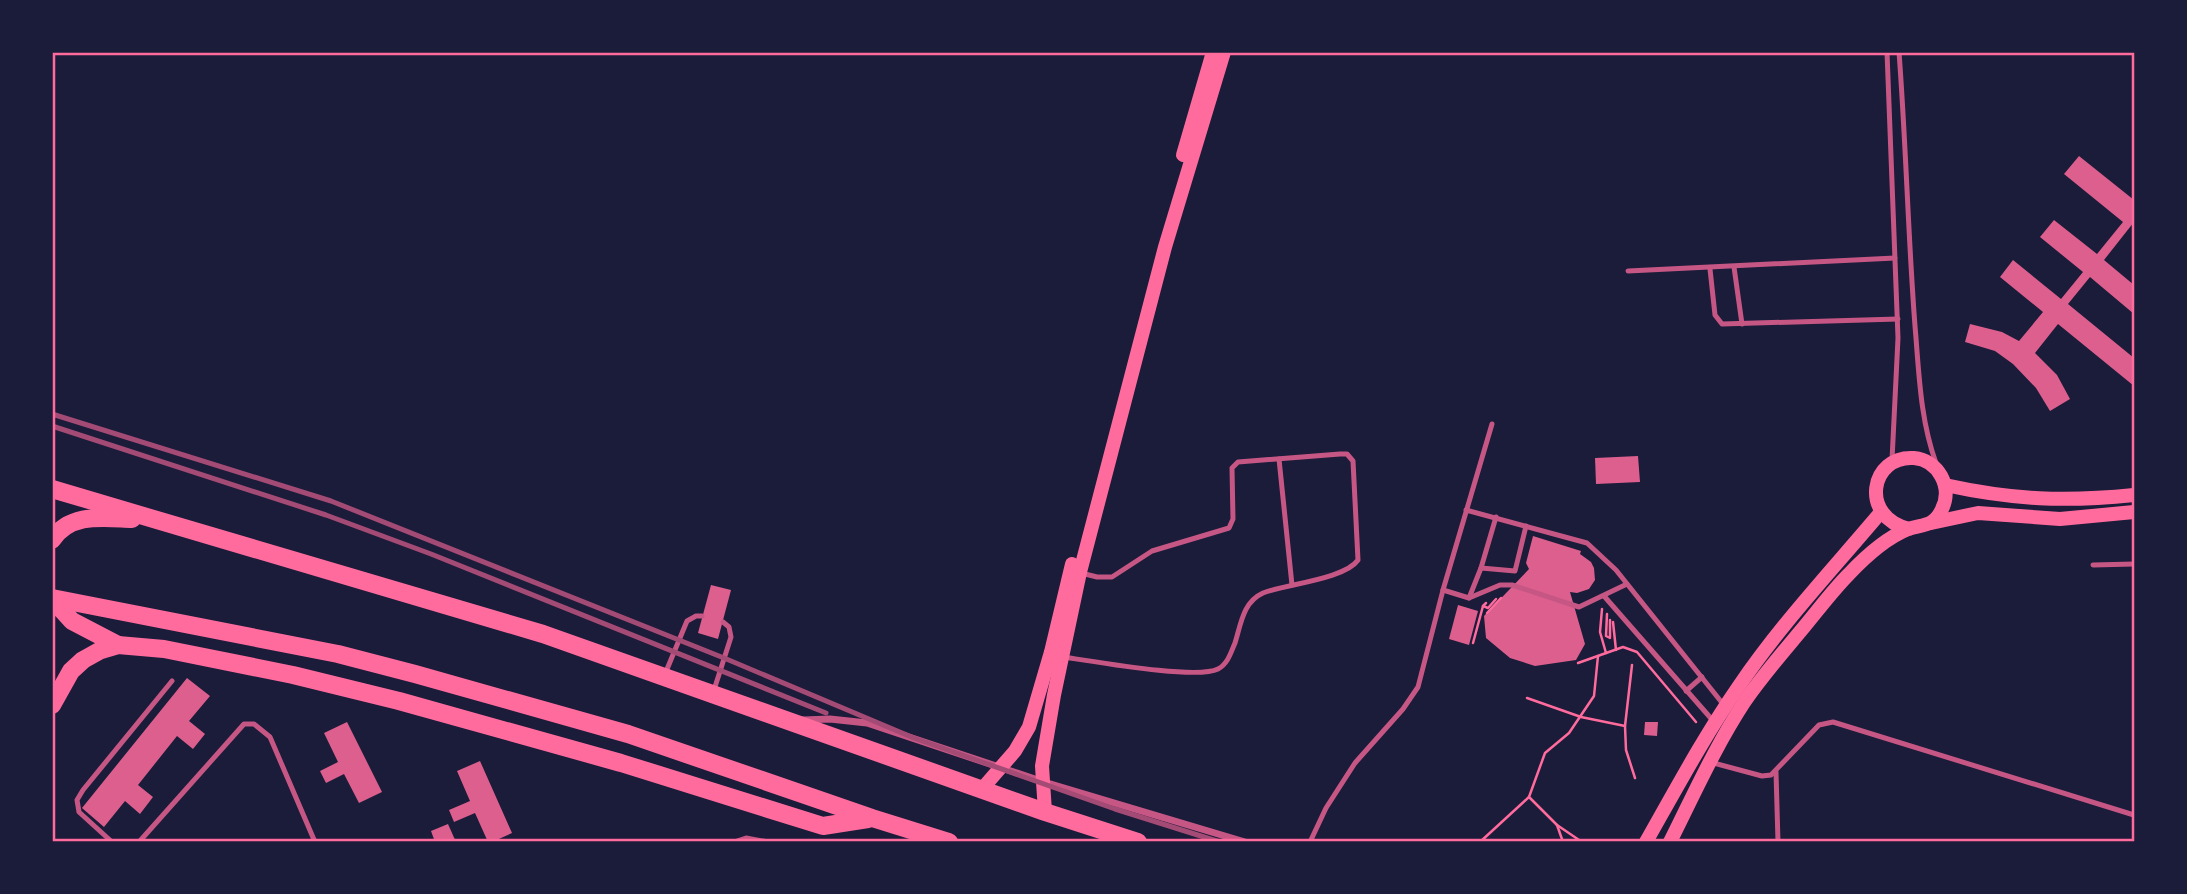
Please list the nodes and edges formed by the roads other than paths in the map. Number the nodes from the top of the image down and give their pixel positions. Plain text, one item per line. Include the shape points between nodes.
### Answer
1 (1213, 52) edge
2 (1224, 52) edge
3 (1887, 52) edge
4 (1899, 52) edge
5 (1895, 258) junction
6 (1734, 267) junction
7 (1710, 269) junction
8 (1628, 271) dead end
9 (1898, 318) junction
10 (1742, 324) junction
11 (1492, 424) dead end
12 (1279, 459) junction
13 (1892, 463) junction
14 (1943, 480) junction
15 (52, 489) edge
16 (2134, 495) edge
17 (1466, 510) junction
18 (1881, 512) junction
19 (2134, 512) edge
20 (1496, 517) junction
21 (158, 520) junction
22 (1930, 523) junction
23 (1526, 526) junction
24 (1909, 529) junction
25 (52, 540) edge
26 (2134, 564) edge
27 (2093, 565) dead end
28 (1481, 568) junction
29 (1080, 572) junction
30 (1627, 584) junction
31 (1292, 585) junction
32 (1443, 590) junction
33 (1604, 596) junction
34 (52, 598) edge
35 (1469, 598) junction
36 (702, 616) dead end
37 (723, 622) dead end
38 (118, 645) junction
39 (1063, 657) junction
40 (664, 677) junction
41 (1702, 677) junction
42 (172, 681) dead end
43 (1686, 691) junction
44 (713, 694) junction
45 (52, 705) edge
46 (1726, 707) junction
47 (789, 721) junction
48 (1029, 727) junction
49 (1712, 729) junction
50 (1047, 731) junction
51 (1693, 758) junction
52 (1710, 763) junction
53 (1001, 767) junction
54 (1776, 772) junction
55 (1044, 782) junction
56 (982, 789) junction
57 (1045, 812) junction
58 (2134, 815) edge
59 (872, 818) junction
60 (113, 842) edge
61 (139, 842) edge
62 (314, 842) edge
63 (734, 842) edge
64 (768, 842) edge
65 (949, 842) edge
66 (1138, 842) edge
67 (1245, 842) edge
68 (1310, 842) edge
69 (1646, 842) edge
70 (1670, 842) edge
71 (1778, 842) edge

1 - 48 main road via 1154,251
2 - 29 main road via 1165,247
3 - 5 lane
4 - 14 lane via 1922,403 1925,430
5 - 6 lane
5 - 9 lane
6 - 7 lane
6 - 10 lane
7 - 8 lane
7 - 10 lane via 1717,320
9 - 10 lane
9 - 13 lane
11 - 17 lane
12 - 29 lane via 1234,464 1229,528 1152,551 1112,577
12 - 31 lane
12 - 31 lane via 1347,454 1353,461 1358,560 1348,570
13 - 14 main road via 1924,460
13 - 18 main road via 1878,480
14 - 16 main road via 1979,492 2041,500
14 - 22 main road via 1944,506
15 - 21 highway
17 - 20 lane
17 - 32 lane
18 - 24 main road via 1888,521
18 - 46 main road via 1763,652
19 - 22 main road via 2060,519 1978,513
20 - 23 lane
20 - 28 lane
21 - 25 highway via 87,518 74,521
21 - 40 highway via 543,634
22 - 24 main road
23 - 28 lane via 1515,571
23 - 30 lane via 1587,543
24 - 52 main road via 1872,552 1848,575 1756,686
26 - 27 lane
28 - 35 lane
29 - 39 main road
30 - 33 lane
30 - 41 lane
31 - 39 lane via 1252,600 1230,657 1216,670 1155,670
32 - 35 lane
32 - 68 lane via 1418,687 1355,763
33 - 35 lane via 1579,607 1500,585
33 - 43 lane
34 - 38 highway via 72,621
34 - 59 highway via 338,654 628,734
36 - 40 lane via 687,621
37 - 44 lane via 731,637
38 - 45 highway via 83,660 71,671
38 - 59 highway via 200,655 400,701 823,826
39 - 50 main road
40 - 44 highway
41 - 43 lane
41 - 46 lane
42 - 60 lane via 77,800 79,812
43 - 49 lane
44 - 47 highway
46 - 49 main road
47 - 53 street via 867,723
47 - 56 highway
48 - 50 main road
48 - 53 main road
49 - 51 main road
50 - 55 main road
51 - 52 lane
51 - 69 main road
52 - 54 lane via 1762,776
52 - 70 main road
53 - 55 street
53 - 56 main road
54 - 58 lane via 1819,725 1833,722
54 - 71 lane
55 - 57 main road
55 - 67 street
56 - 57 highway
57 - 66 highway
59 - 65 highway
61 - 62 lane via 244,724 254,724 270,737
63 - 64 lane via 746,838

